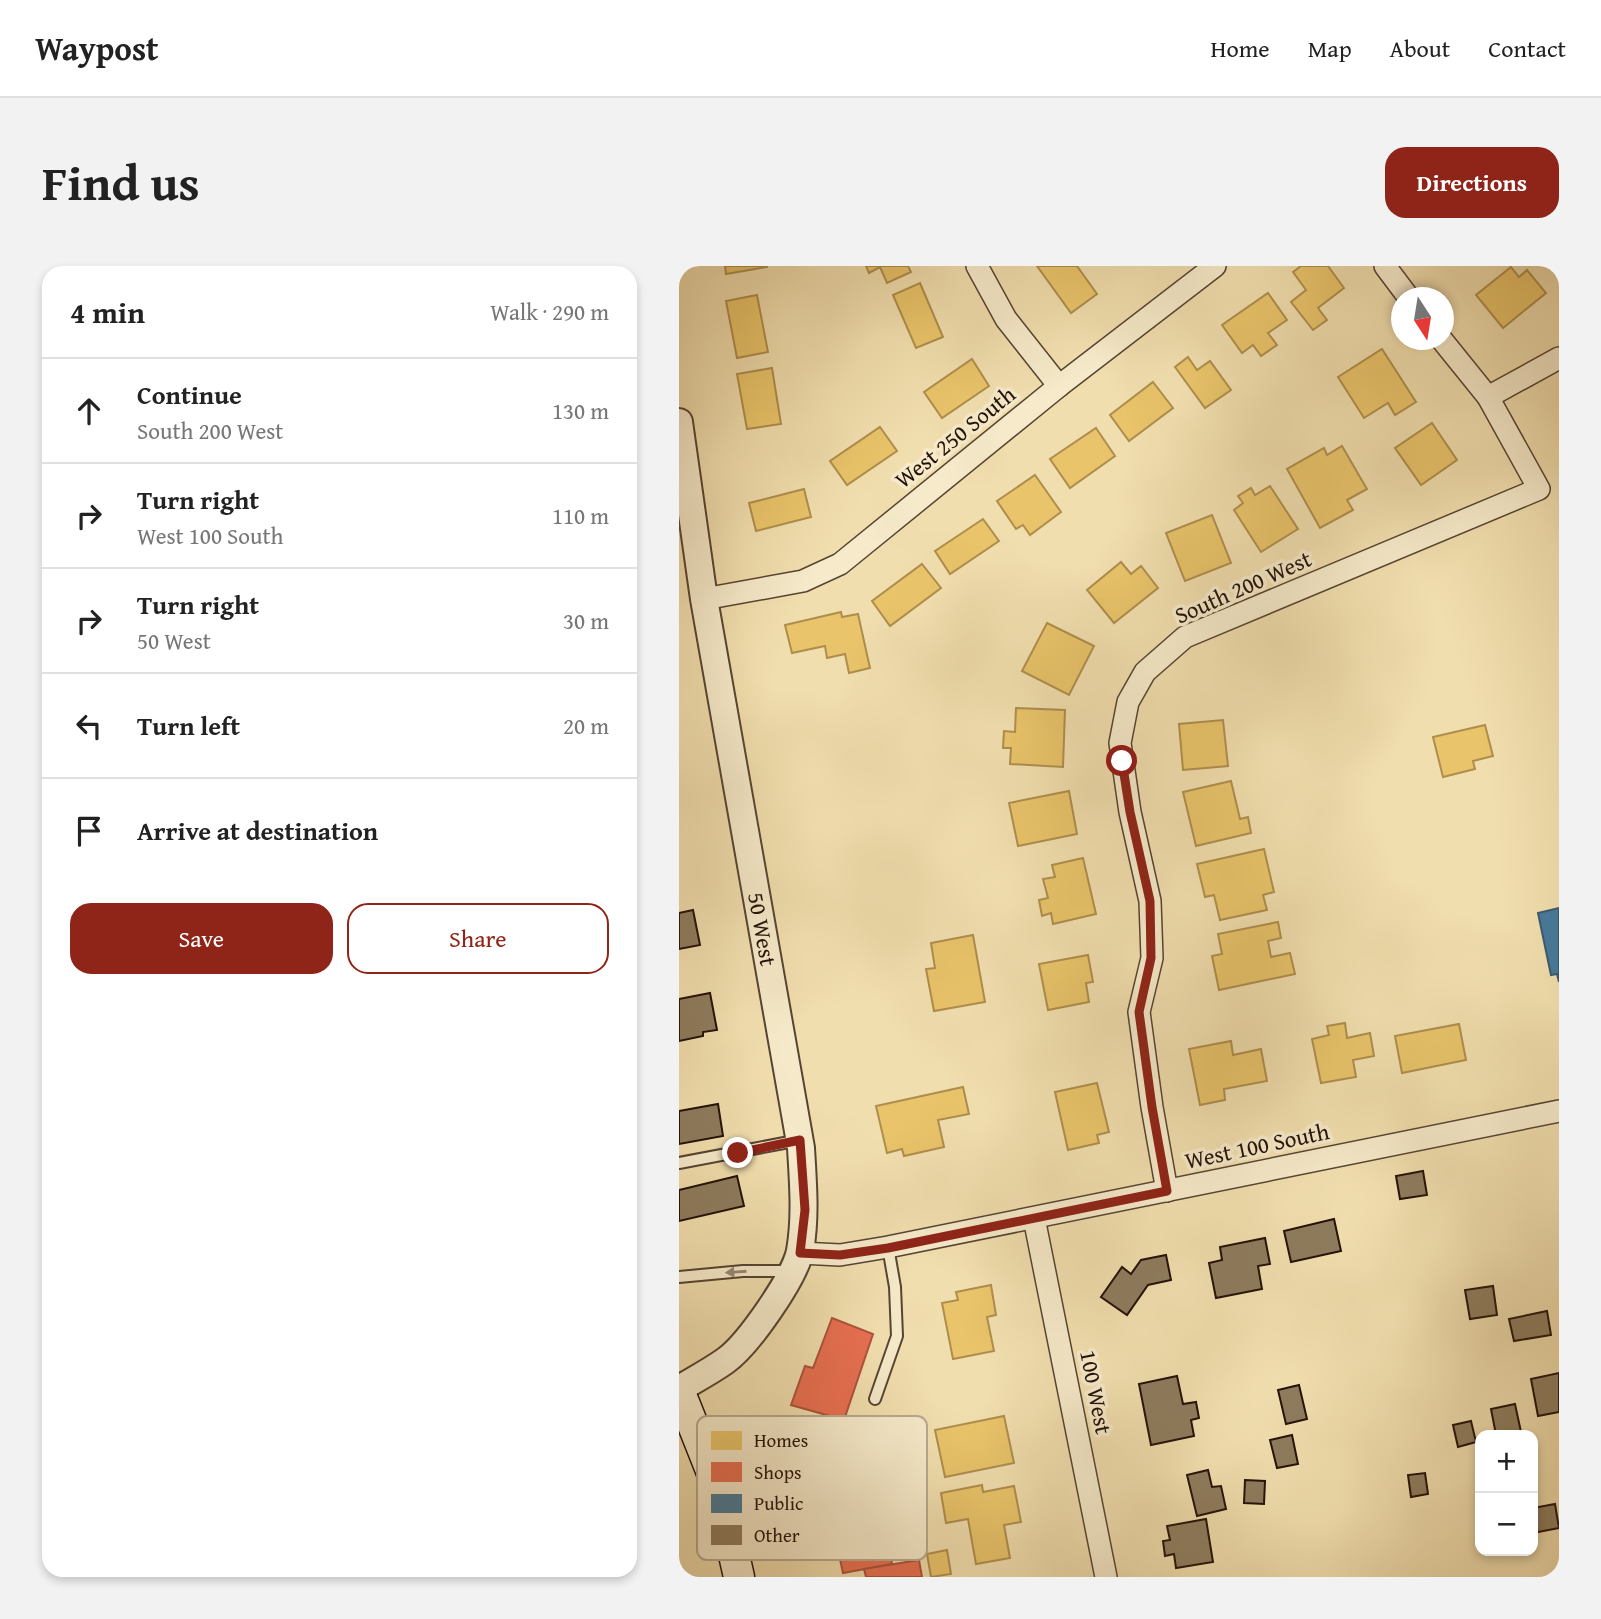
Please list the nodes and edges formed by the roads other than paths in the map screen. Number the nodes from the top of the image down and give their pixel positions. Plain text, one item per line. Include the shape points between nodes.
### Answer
1 (977, 266) edge
2 (1215, 266) edge
3 (1385, 266) edge
4 (1401, 287) edge
5 (1450, 350) edge
6 (1559, 358) edge
7 (1059, 387) junction
8 (1488, 397) junction
9 (679, 422) edge
10 (684, 491) edge
11 (704, 599) junction
12 (1559, 1111) edge
13 (800, 1140) junction
14 (679, 1163) edge
15 (1167, 1191) junction
16 (1034, 1218) junction
17 (888, 1248) junction
18 (797, 1262) junction
19 (679, 1277) edge
20 (679, 1390) edge
21 (875, 1399) dead end
22 (697, 1435) edge
23 (1106, 1577) edge

1 - 7 street via 1006,319
2 - 7 street, West 250 South
3 - 4 street
5 - 8 street, South 200 West
6 - 8 street
7 - 11 street, West 250 South via 840,564 803,581
8 - 15 street, South 200 West via 1539,489 1185,638 1145,672 1128,702 1120,743 1150,901 1151,958 1139,1012
9 - 10 street, 50 West
10 - 11 street, 50 West
11 - 13 street, 50 West
12 - 15 street, West 100 South
13 - 14 lane
13 - 18 street, 50 West via 805,1210
15 - 16 street, West 100 South
16 - 17 street, West 100 South
16 - 23 street, 100 West
17 - 18 street, West 100 South
17 - 21 lane via 897,1336
18 -> 19 lane
18 - 20 street, 50 West via 739,1349
20 - 22 main road

